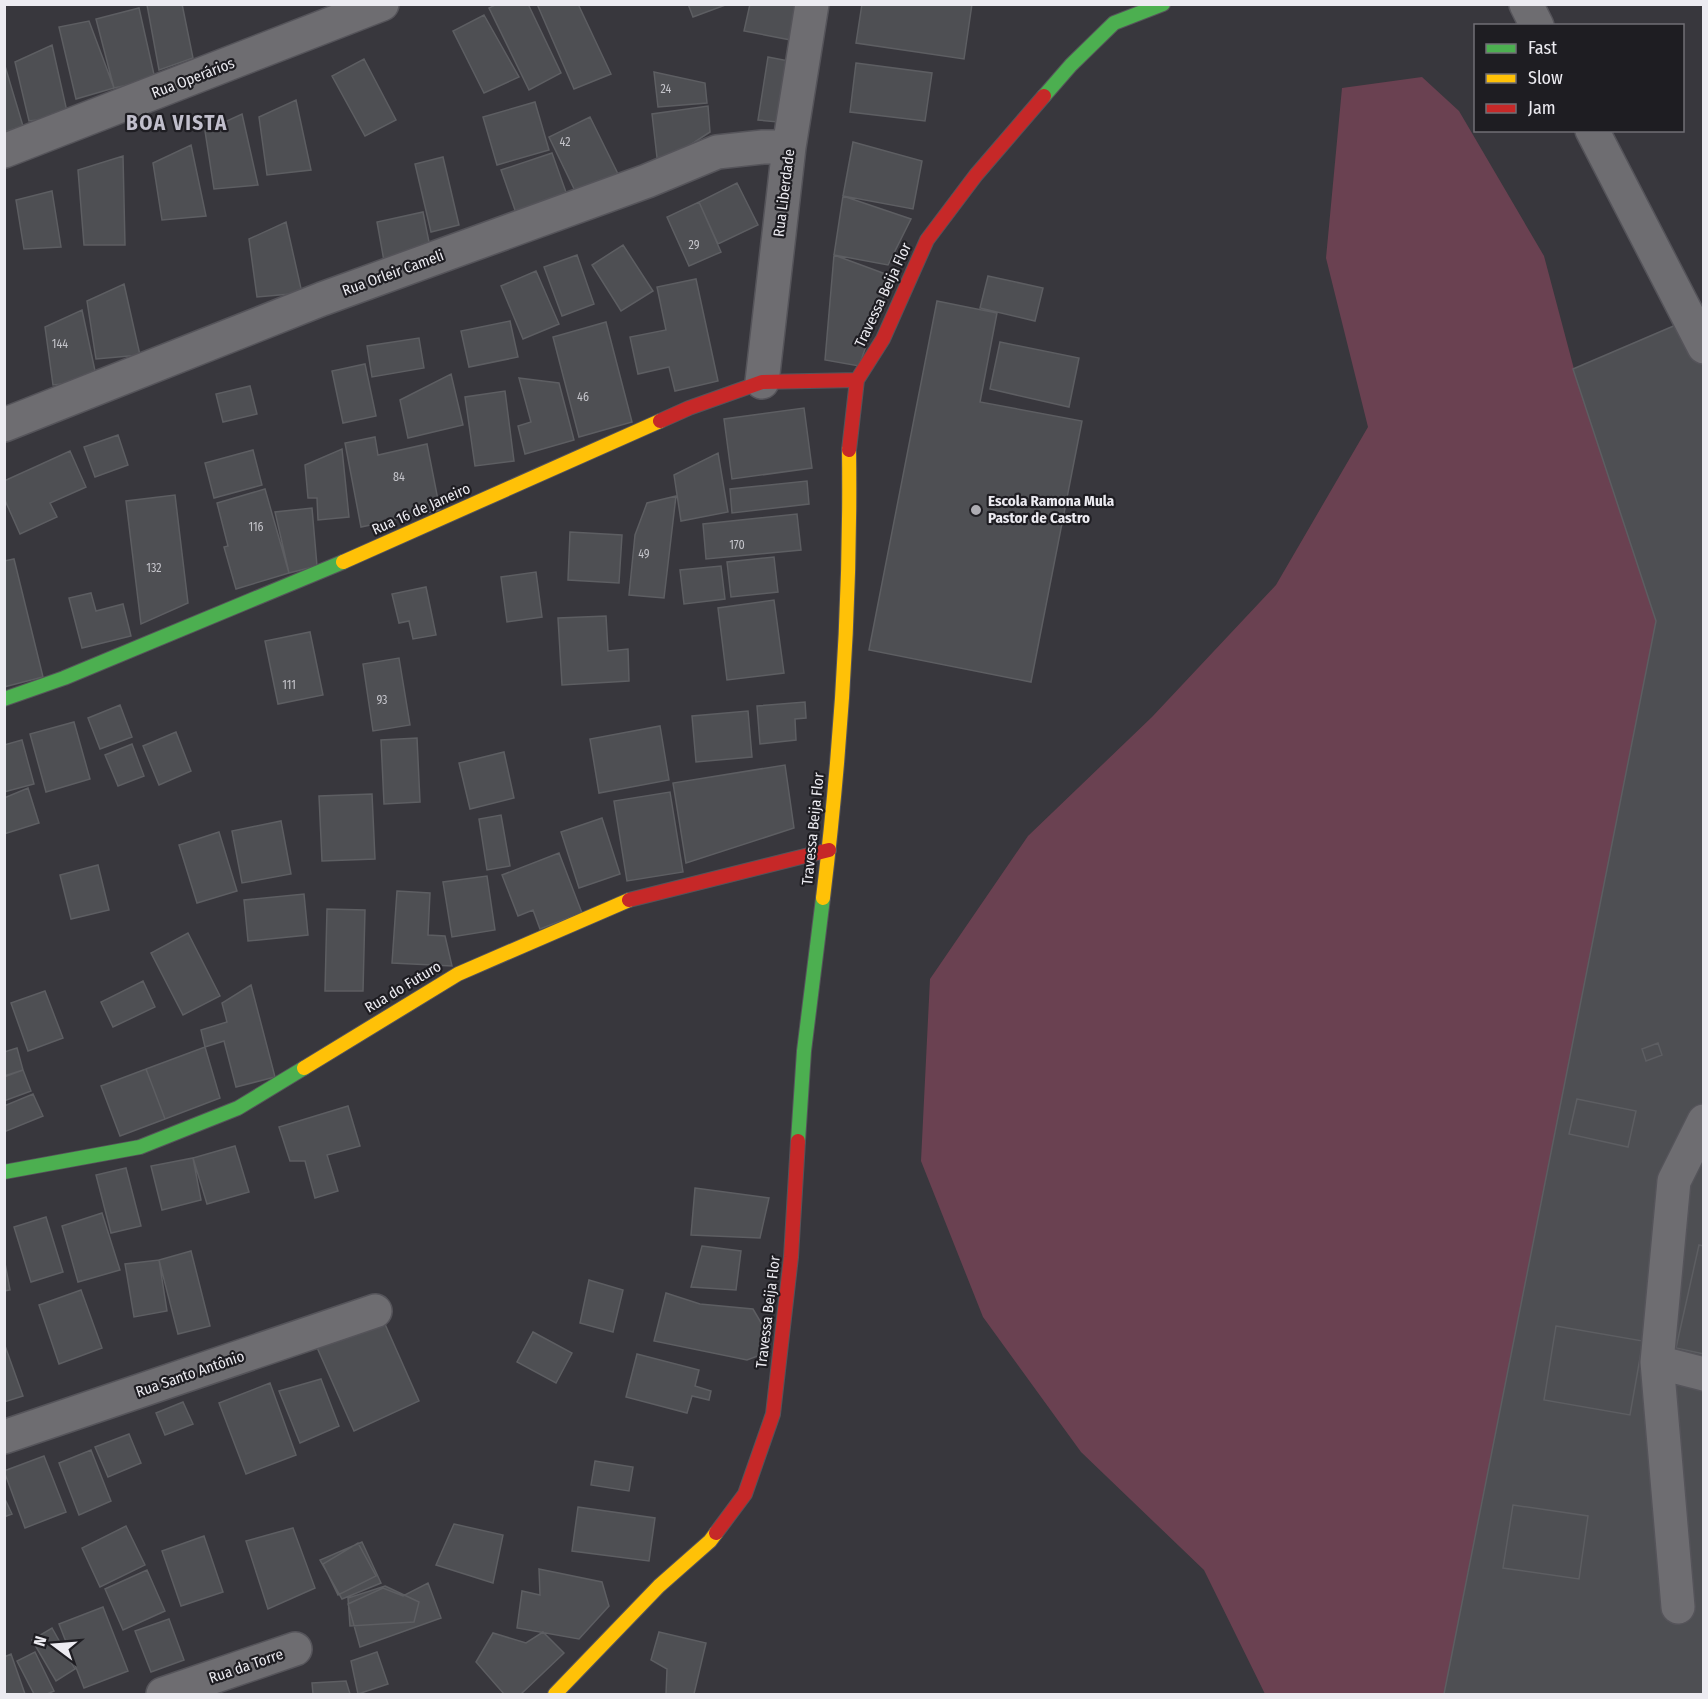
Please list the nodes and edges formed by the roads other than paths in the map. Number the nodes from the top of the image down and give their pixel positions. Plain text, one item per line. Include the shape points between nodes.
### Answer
1 (382, 4) edge
2 (812, 4) edge
3 (1163, 4) edge
4 (1526, 4) edge
5 (1536, 24) edge
6 (1593, 132) edge
7 (789, 147) junction
8 (4, 151) edge
9 (1704, 347) edge
10 (857, 380) junction
11 (762, 382) junction
12 (4, 426) edge
13 (4, 699) edge
14 (829, 850) junction
15 (1704, 1121) edge
16 (4, 1172) edge
17 (375, 1311) dead end
18 (1657, 1362) junction
19 (1704, 1374) edge
20 (4, 1437) edge
21 (1678, 1607) dead end
22 (295, 1649) dead end
23 (163, 1695) edge
24 (555, 1695) edge

1 - 8 street, Rua Operários
2 - 7 street, Rua Liberdade
3 - 10 street, Travessa Beija Flor via 1114,23 1071,65 976,175 927,240 883,339
4 - 5 street
6 - 9 street
7 - 11 street, Rua Liberdade
7 - 12 street, Rua Orleir Cameli via 717,152 322,298
10 - 11 street, Rua 16 de Janeiro
10 - 14 street, Travessa Beija Flor via 849,445 847,629
11 - 13 street, Rua 16 de Janeiro via 689,408 321,572
14 - 16 street, Rua do Futuro via 614,905 458,974 238,1108 140,1147
14 - 24 street, Travessa Beija Flor via 804,1051 791,1257 773,1414 745,1494 710,1541 658,1586
15 - 18 street via 1674,1181
17 - 20 street, Rua Santo Antônio
18 - 19 street
18 - 21 street
22 - 23 street, Rua da Torre

